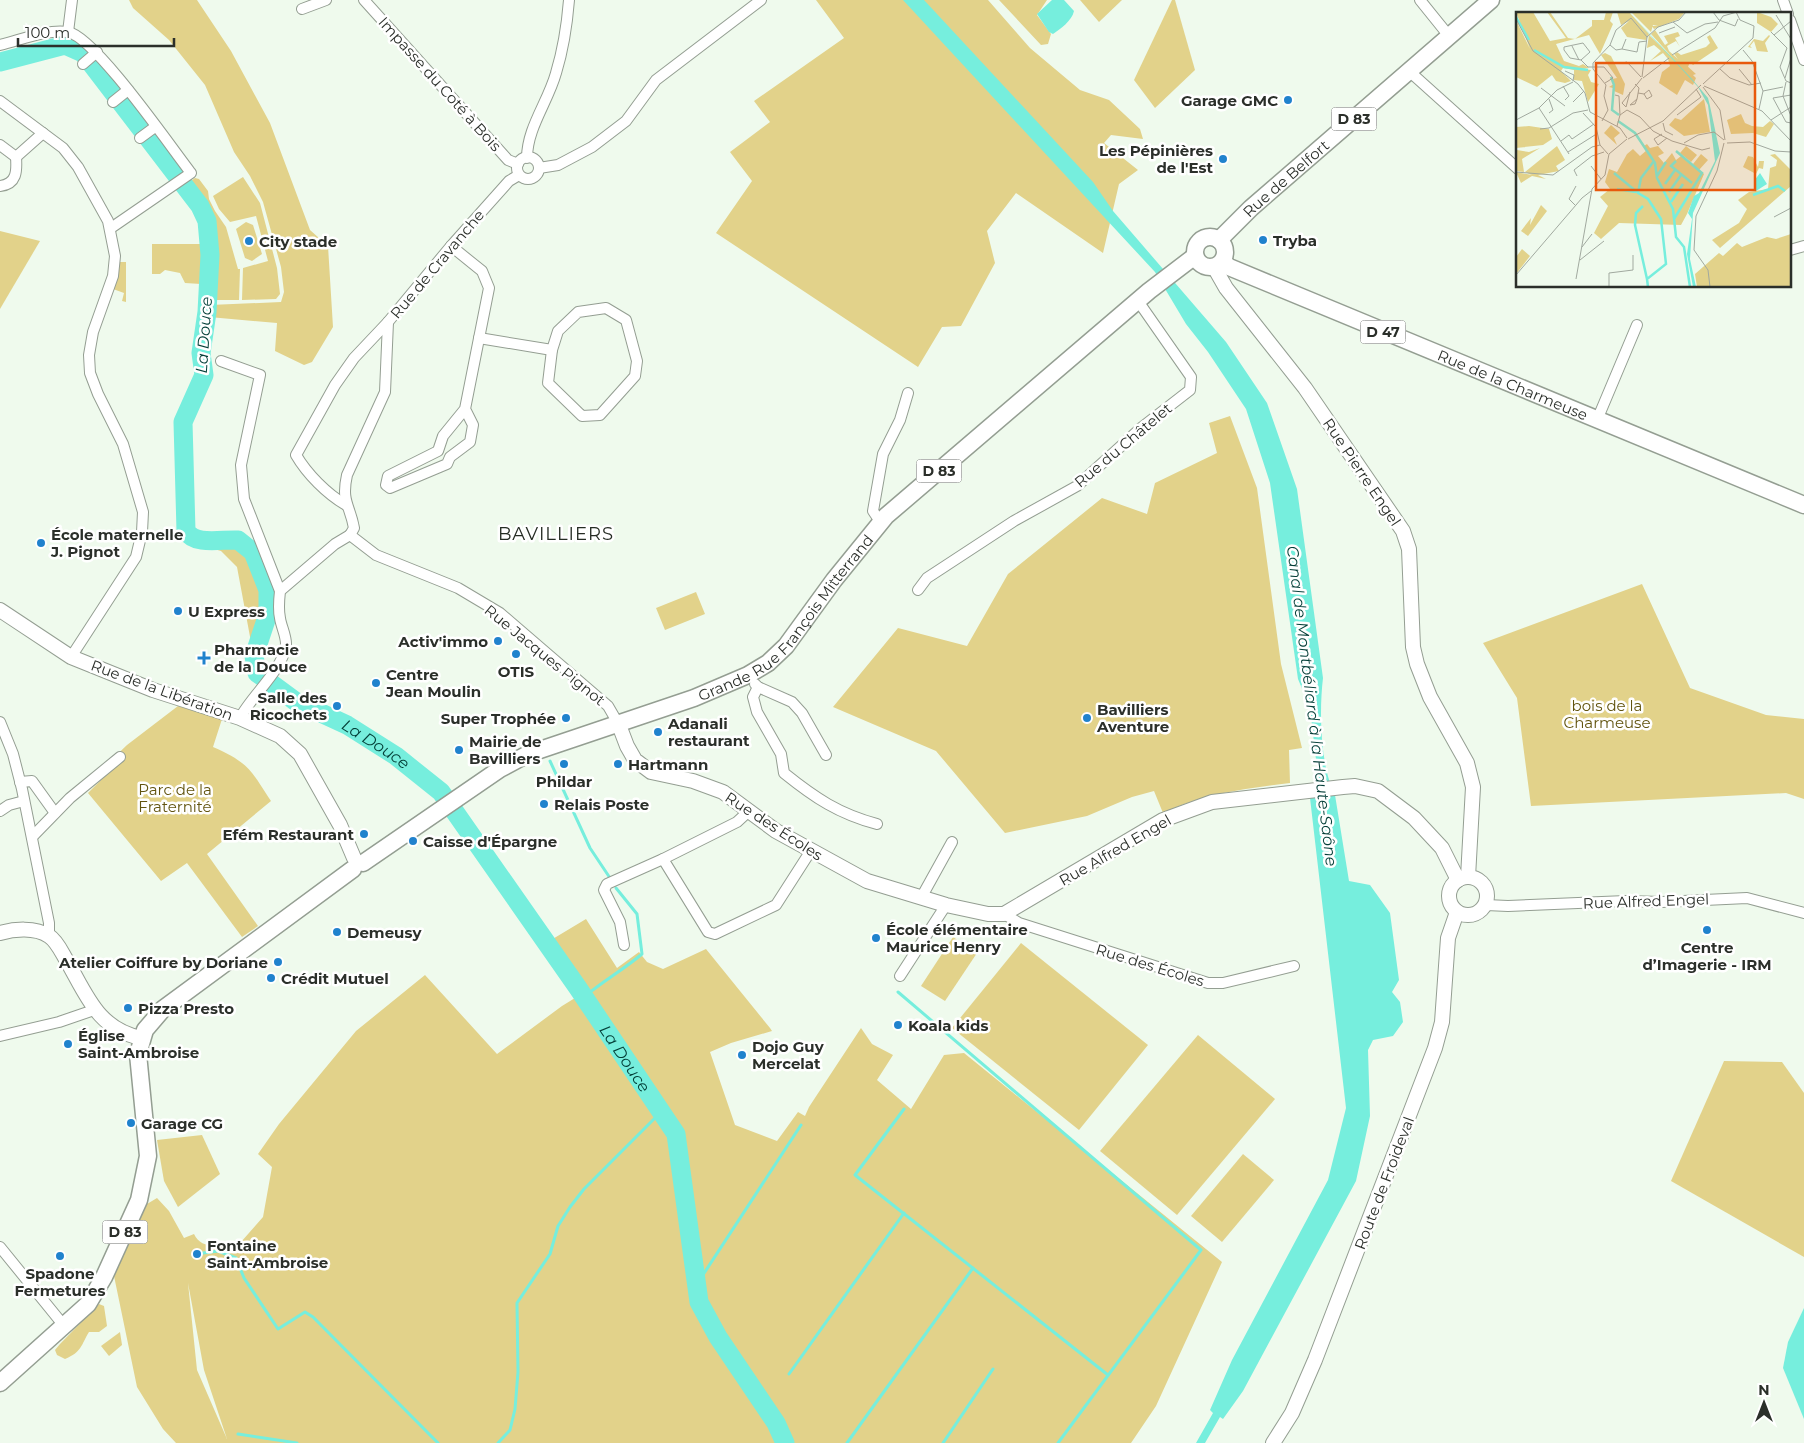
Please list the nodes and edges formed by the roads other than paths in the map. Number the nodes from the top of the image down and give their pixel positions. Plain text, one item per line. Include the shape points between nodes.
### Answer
1 (72, 0) edge
2 (326, 0) edge
3 (364, 0) edge
4 (569, 0) edge
5 (761, 0) edge
6 (1420, 0) edge
7 (1491, 0) edge
8 (1783, 0) edge
9 (302, 9) dead end
10 (1787, 12) edge
11 (1792, 26) edge
12 (68, 32) junction
13 (1449, 36) junction
14 (0, 45) edge
15 (95, 54) junction
16 (1804, 60) edge
17 (83, 64) dead end
18 (1409, 71) junction
19 (125, 92) junction
20 (0, 101) edge
21 (113, 102) dead end
22 (44, 133) junction
23 (0, 145) edge
24 (16, 157) junction
25 (527, 158) junction
26 (1516, 167) edge
27 (539, 168) junction
28 (518, 170) junction
29 (0, 186) edge
30 (110, 228) junction
31 (1220, 240) junction
32 (451, 246) junction
33 (1195, 256) junction
34 (1218, 264) junction
35 (1138, 301) junction
36 (388, 322) junction
37 (1637, 325) dead end
38 (480, 338) junction
39 (552, 350) junction
40 (221, 362) dead end
41 (908, 393) dead end
42 (465, 409) junction
43 (1597, 420) junction
44 (346, 505) junction
45 (1804, 505) edge
46 (881, 523) junction
47 (350, 535) junction
48 (918, 590) dead end
49 (280, 591) junction
50 (0, 610) edge
51 (71, 657) junction
52 (753, 681) junction
53 (240, 718) junction
54 (0, 722) edge
55 (619, 725) junction
56 (826, 755) dead end
57 (120, 757) dead end
58 (20, 782) junction
59 (24, 801) junction
60 (750, 810) junction
61 (0, 811) edge
62 (55, 813) junction
63 (877, 824) dead end
64 (32, 837) junction
65 (952, 842) dead end
66 (810, 852) junction
67 (663, 859) junction
68 (357, 863) junction
69 (1463, 879) junction
70 (921, 898) junction
71 (946, 905) junction
72 (1486, 905) junction
73 (1010, 911) junction
74 (1458, 912) junction
75 (1804, 913) edge
76 (0, 933) edge
77 (49, 936) junction
78 (624, 945) dead end
79 (1294, 966) dead end
80 (900, 976) dead end
81 (94, 1010) junction
82 (0, 1036) edge
83 (141, 1038) junction
84 (0, 1247) edge
85 (65, 1326) junction
86 (0, 1383) edge
87 (1273, 1443) edge

1 - 12 street
2 - 9 street
3 - 28 street, Impasse du Coté à Bois
4 - 25 street via 567,26 556,74 527,144
5 - 27 street via 656,80 626,121 592,147 558,165
6 - 13 street
7 - 13 main road, Rue de Belfort / D 83
8 - 10 street
11 - 16 street
12 - 14 street
12 - 15 street via 77,35
13 - 18 main road, Rue de Belfort / D 83
15 - 17 street
15 - 19 street
18 - 26 street
18 - 31 main road, Rue de Belfort / D 83 via 1245,214
19 - 21 street
19 - 30 street via 147,132 191,173
20 - 22 street
22 - 24 street
22 - 30 street via 63,148 78,167
23 - 24 street
24 - 29 street via 17,174
25 - 27 street via 536,161
25 - 28 street
27 - 28 street via 532,179 524,179
28 - 32 street, Rue de Cravanche
30 - 51 street via 115,256 112,276 88,355 90,373 98,394 123,444 143,512 142,532 136,557
31 - 33 main road via 1204,238 1197,245
31 - 34 main road via 1225,248
32 - 36 street, Rue de Cravanche
32 - 38 street via 482,271 489,288
33 - 34 main road via 1200,264
33 - 35 main road, Grande Rue François Mitterrand / D 83
34 - 43 main road, Rue de la Charmeuse / D 47
34 - 69 street, Rue Pierre Engel via 1226,288 1305,388 1403,531 1409,549 1413,647 1417,664 1430,697 1467,762 1473,787
35 - 46 main road, Grande Rue François Mitterrand / D 83
35 - 48 street, Rue du Châtelet via 1191,377 1190,390 1076,486 1014,521 928,578
36 - 44 street, Rue de Cravanche via 385,392 347,475 344,488
36 - 44 street via 334,385 296,455 335,499
37 - 43 street
38 - 39 street
38 - 42 street
39 - 39 street via 548,383 582,416 600,415 635,376 637,361 626,320 606,308 578,312 558,331
40 - 49 street via 260,375 241,465 244,499
41 - 46 street via 900,420 883,454 873,511
42 - 42 street via 473,425 470,442 450,457 447,464 390,488 386,485 388,476 438,451 443,436
43 - 45 main road, Rue de la Charmeuse / D 47
44 - 47 street, Rue de Cravanche via 354,528
46 - 52 main road, Grande Rue François Mitterrand / D 83 via 786,646
47 - 49 street
47 - 55 street, Rue Jacques Pignot via 376,555 458,588 500,613 606,704
49 - 53 street via 280,618 286,642 284,655
50 - 51 street, Rue de la Libération
51 - 53 street, Rue de la Libération via 153,690
52 - 55 main road, Grande Rue François Mitterrand / D 83
52 - 56 street via 792,702
52 - 63 street via 757,712 781,754 784,773 806,792 848,816
53 - 68 street, Rue de la Libération via 280,736 300,754 340,824
54 - 58 street
55 - 60 street, Rue des Écoles via 635,760 651,772 723,792
55 - 68 main road, Grande Rue François Mitterrand / D 83 via 528,754
57 - 62 street
58 - 59 street
58 - 62 street via 32,781
59 - 61 street
59 - 64 street
60 - 66 street, Rue des Écoles
60 - 67 street via 738,822
62 - 64 street
64 - 77 street via 50,923
65 - 70 street
66 - 67 street via 776,905 715,934 708,932
66 - 70 street, Rue des Écoles via 867,882
67 - 78 street via 607,884 604,890 620,922
68 - 83 main road, Grande Rue François Mitterrand / D 83 via 163,1009
69 - 72 street via 1480,881 1485,886
69 - 73 street, Rue Alfred Engel via 1442,848 1414,818 1378,792 1355,786 1338,787 1212,802 1163,820
69 - 74 street via 1450,890 1449,896
70 - 71 street, Rue des Écoles
71 - 73 street, Rue des Écoles via 988,914
71 - 80 street
72 - 74 street via 1470,916
72 - 75 street, Rue Alfred Engel via 1747,898
73 - 79 street, Rue des Écoles via 1019,923 1208,984
74 - 87 street, Route de Froideval via 1448,938 1442,1022 1435,1048 1315,1360 1292,1413
76 - 77 street via 23,930
77 - 81 street
81 - 82 street
81 - 83 street via 116,1029
83 - 85 main road, D 83 via 138,1054 148,1156 140,1200 88,1304
84 - 85 street
85 - 86 main road, D 83

